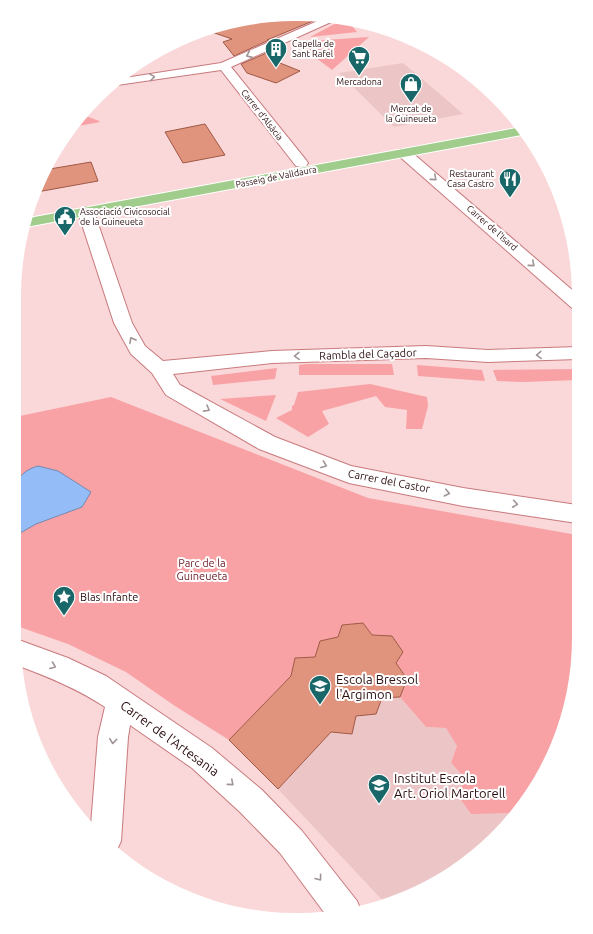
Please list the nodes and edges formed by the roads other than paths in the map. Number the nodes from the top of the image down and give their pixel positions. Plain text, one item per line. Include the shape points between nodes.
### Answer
1 (323, 22) edge
2 (224, 66) junction
3 (125, 81) edge
4 (511, 125) edge
5 (518, 132) edge
6 (404, 153) junction
7 (304, 167) junction
8 (84, 208) junction
9 (35, 212) edge
10 (31, 222) edge
11 (572, 299) edge
12 (572, 353) edge
13 (159, 368) junction
14 (572, 513) edge
15 (22, 654) edge
16 (120, 702) junction
17 (105, 835) edge
18 (342, 909) edge

1 -> 2 street
3 -> 2 street
2 - 7 street, Carrer d'Alsàcia
4 - 7 main road, Passeig de Valldaura
5 - 6 main road, Passeig de Valldaura
6 - 7 main road, Passeig de Valldaura
6 -> 11 street, Carrer de l'Isard
7 - 8 main road, Passeig de Valldaura
8 - 9 main road, Passeig de Valldaura
8 - 10 main road, Passeig de Valldaura
13 -> 8 street, Carrer del Castor via 138,350 123,323
12 -> 13 street, Rambla del Caçador via 488,356 426,352 272,357
13 -> 14 street, Carrer del Castor via 173,390 184,397 267,443 349,474 464,497
15 -> 16 street, Carrer de l'Artesania via 96,685
16 -> 17 street via 113,737
16 -> 18 street, Carrer de l'Artesania via 202,758 251,801 291,842

